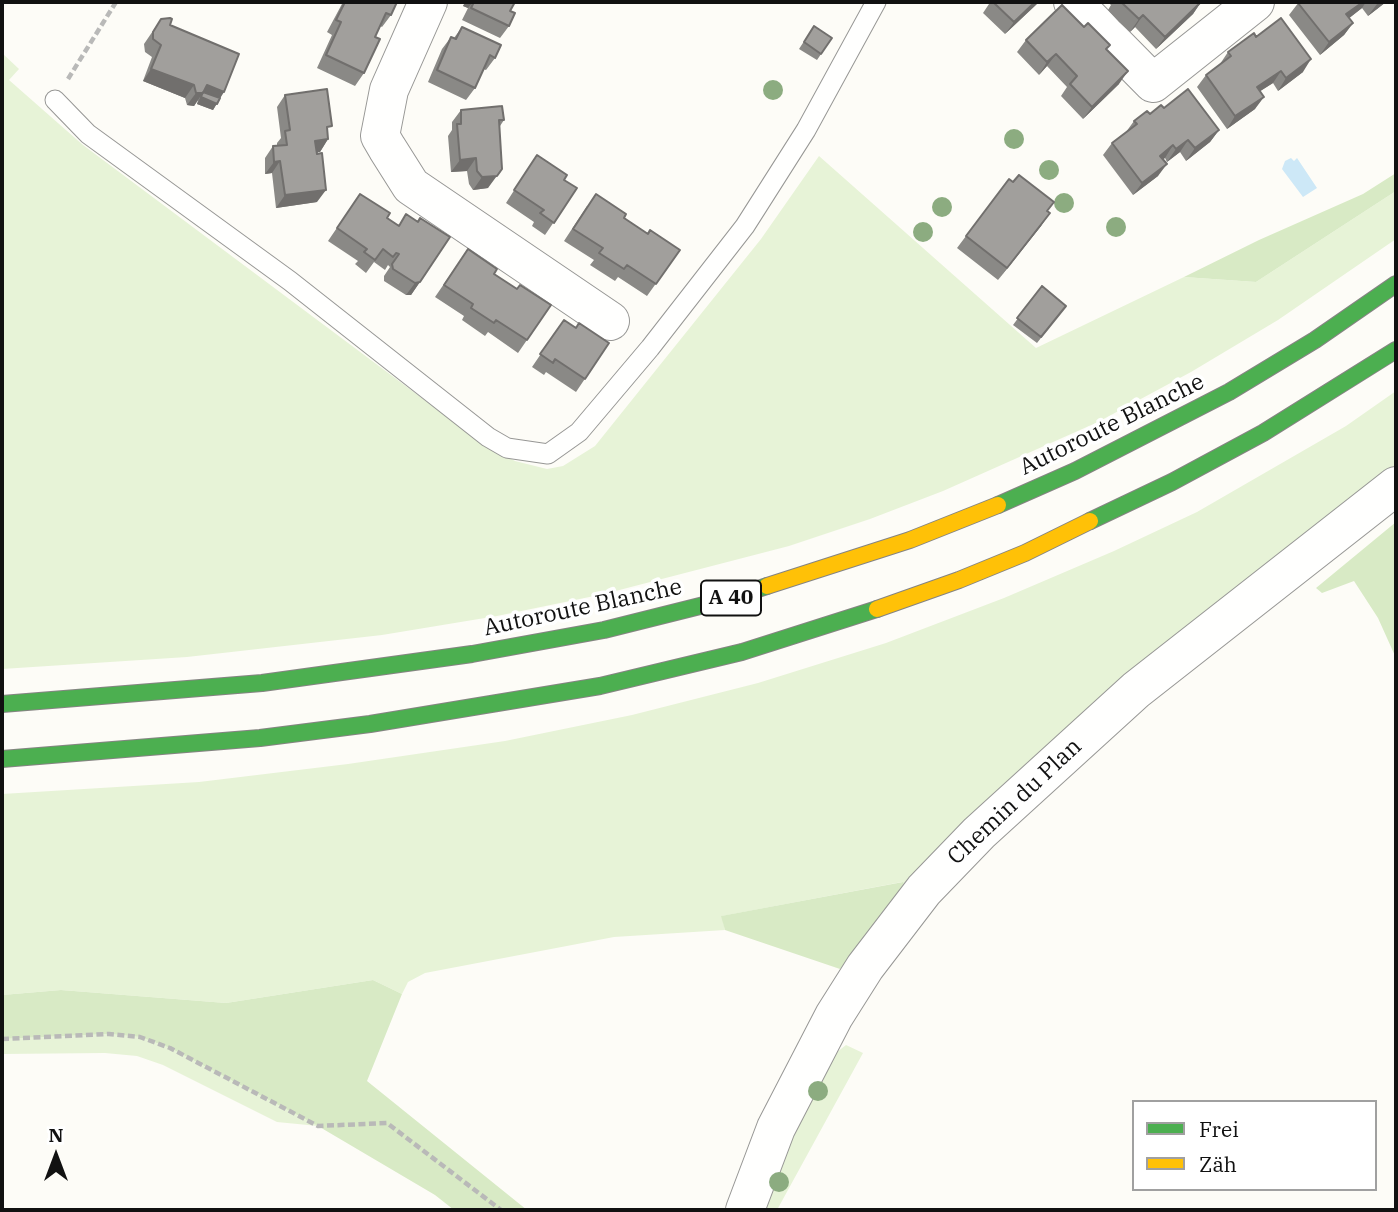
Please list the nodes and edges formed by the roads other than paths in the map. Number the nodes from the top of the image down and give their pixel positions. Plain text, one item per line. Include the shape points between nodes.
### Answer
1 (428, 2) edge
2 (876, 2) edge
3 (1073, 2) edge
4 (1255, 2) edge
5 (55, 100) road end
6 (1396, 284) edge
7 (611, 321) dead end
8 (1396, 350) edge
9 (1396, 486) edge
10 (2, 704) edge
11 (2, 759) edge
12 (745, 1210) edge

1 - 7 street via 389,90 380,136 411,186
2 - 5 lane via 806,130 745,226 579,432 548,454 507,448 488,437 290,281 88,134
3 - 4 street via 1153,83
6 - 10 highway, Autoroute Blanche / A 40 via 1229,392 1075,471 910,540 728,599 604,630 459,656 262,684
8 - 11 highway, A 40 via 1263,433 1025,553 960,580 741,652 600,686 370,724 260,738
9 - 12 street, Chemin du Plan via 1136,690 979,833 924,890 834,1016 776,1128

